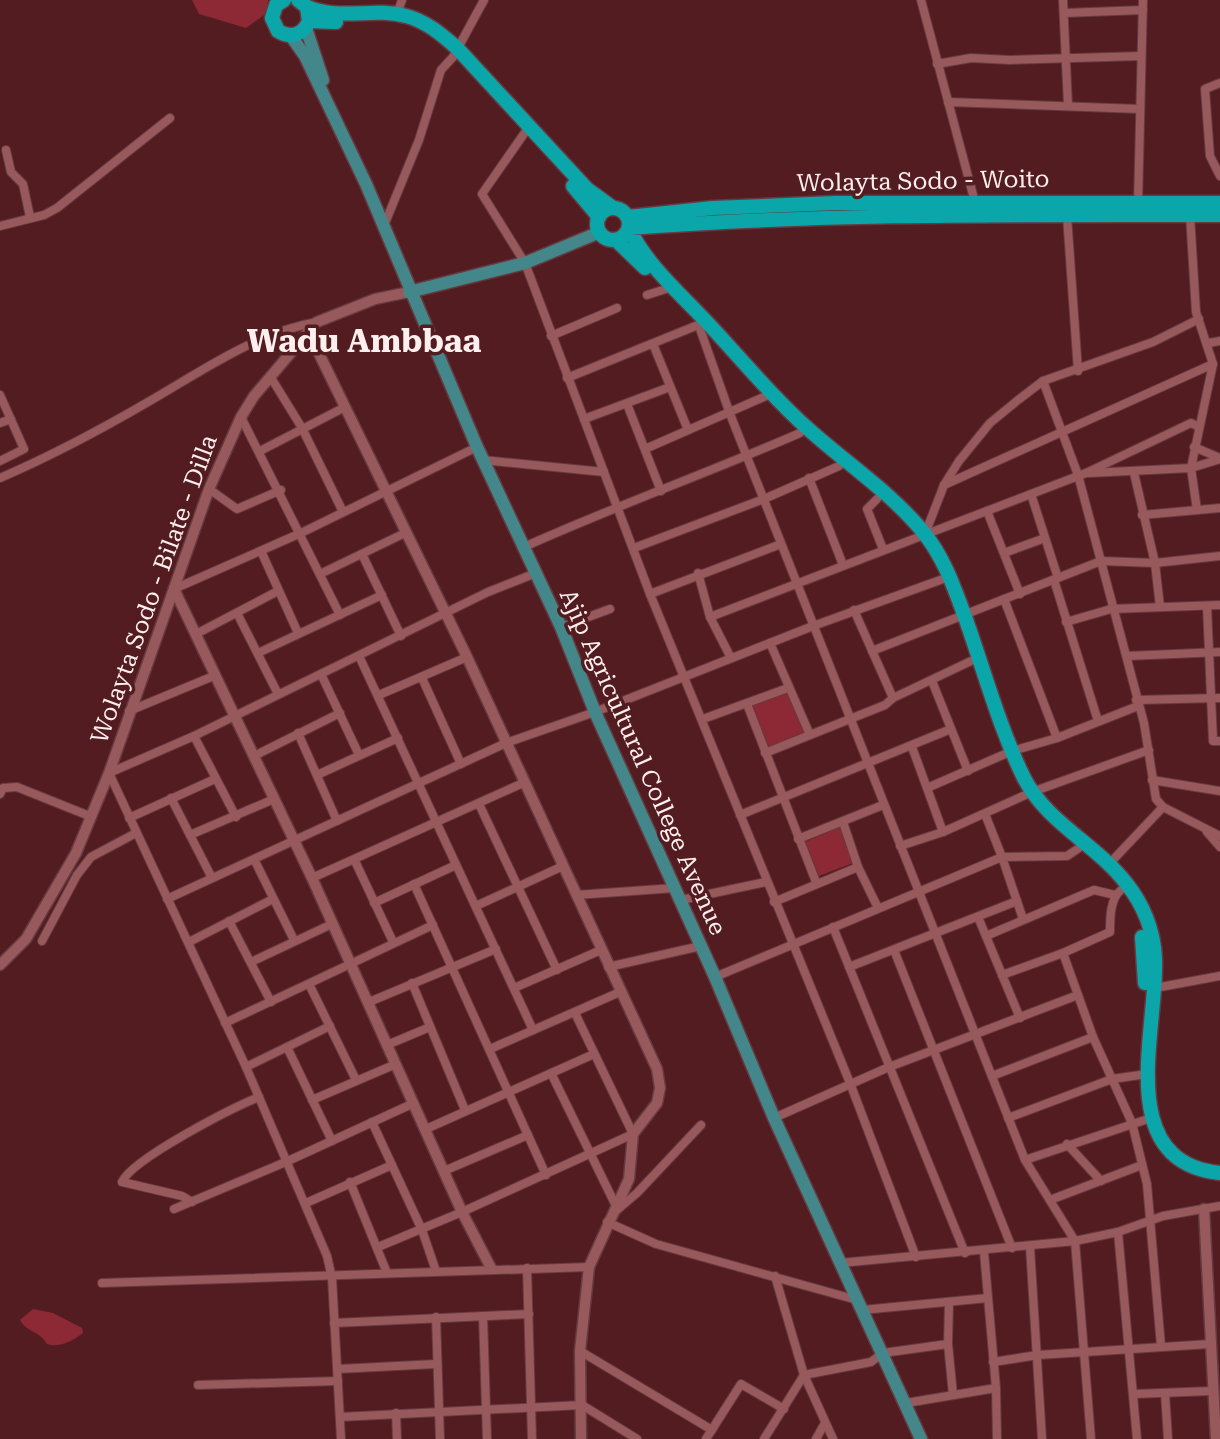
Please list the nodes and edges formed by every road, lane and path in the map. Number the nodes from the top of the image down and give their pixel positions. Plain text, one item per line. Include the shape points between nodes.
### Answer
1 (484, 0) edge
2 (921, 0) edge
3 (1063, 0) edge
4 (1143, 0) edge
5 (278, 2) edge
6 (400, 7) edge
7 (1143, 10) junction
8 (1064, 13) junction
9 (305, 14) edge
10 (291, 36) junction
11 (455, 52) junction
12 (1141, 56) junction
13 (1066, 58) junction
14 (937, 64) junction
15 (1220, 83) edge
16 (327, 101) junction
17 (948, 103) junction
18 (1068, 105) junction
19 (1140, 109) junction
20 (170, 118) dead end
21 (525, 131) junction
22 (6, 150) dead end
23 (1220, 176) edge
24 (1138, 203) junction
25 (1220, 203) edge
26 (612, 208) junction
27 (976, 210) junction
28 (1190, 215) junction
29 (1220, 215) edge
30 (1067, 216) junction
31 (30, 217) junction
32 (628, 223) junction
33 (600, 225) junction
34 (0, 226) edge
35 (383, 228) junction
36 (616, 240) junction
37 (525, 263) junction
38 (666, 289) junction
39 (409, 292) junction
40 (647, 295) dead end
41 (617, 308) dead end
42 (1199, 320) junction
43 (317, 322) junction
44 (702, 323) junction
45 (308, 331) junction
46 (551, 336) junction
47 (1220, 341) edge
48 (1209, 343) junction
49 (653, 344) junction
50 (1213, 364) junction
51 (1078, 371) junction
52 (271, 376) junction
53 (567, 379) junction
54 (1043, 382) junction
55 (670, 387) junction
56 (0, 395) edge
57 (766, 396) junction
58 (627, 404) junction
59 (345, 407) junction
60 (730, 414) junction
61 (242, 416) junction
62 (11, 419) junction
63 (583, 419) junction
64 (0, 423) edge
65 (1199, 427) junction
66 (302, 428) junction
67 (688, 430) junction
68 (1062, 431) junction
69 (800, 433) junction
70 (1194, 447) junction
71 (645, 449) junction
72 (260, 451) junction
73 (480, 453) junction
74 (746, 456) junction
75 (1220, 458) edge
76 (0, 461) edge
77 (839, 466) junction
78 (1191, 468) junction
79 (604, 472) junction
80 (1134, 473) junction
81 (1082, 474) junction
82 (0, 478) edge
83 (809, 478) junction
84 (944, 485) junction
85 (209, 489) junction
86 (281, 490) junction
87 (661, 491) junction
88 (386, 492) junction
89 (1031, 494) junction
90 (764, 499) junction
91 (877, 499) junction
92 (618, 505) junction
93 (1220, 508) edge
94 (1197, 510) junction
95 (987, 511) junction
96 (343, 512) junction
97 (1142, 515) junction
98 (301, 533) junction
99 (405, 533) junction
100 (920, 536) junction
101 (1045, 538) junction
102 (781, 544) junction
103 (524, 547) junction
104 (634, 548) junction
105 (883, 549) junction
106 (261, 551) junction
107 (1004, 553) junction
108 (362, 554) junction
109 (1220, 556) edge
110 (1101, 561) junction
111 (1155, 563) junction
112 (843, 565) junction
113 (536, 573) junction
114 (698, 573) junction
115 (320, 574) junction
116 (943, 579) junction
117 (1056, 579) junction
118 (797, 586) junction
119 (174, 589) junction
120 (278, 591) junction
121 (650, 594) junction
122 (1020, 594) junction
123 (382, 595) junction
124 (1004, 599) junction
125 (1220, 605) edge
126 (1207, 606) junction
127 (1160, 607) junction
128 (1111, 608) junction
129 (610, 609) dead end
130 (854, 610) junction
131 (237, 613) junction
132 (446, 614) junction
133 (340, 615) junction
134 (959, 616) junction
135 (710, 618) junction
136 (1066, 622) junction
137 (813, 626) junction
138 (561, 627) junction
139 (298, 633) junction
140 (196, 634) junction
141 (401, 636) junction
142 (770, 643) junction
143 (872, 652) junction
144 (1220, 652) edge
145 (258, 653) junction
146 (1209, 653) junction
147 (359, 656) junction
148 (1126, 656) junction
149 (467, 657) junction
150 (731, 658) junction
151 (971, 662) junction
152 (321, 674) junction
153 (216, 675) junction
154 (683, 676) junction
155 (422, 678) junction
156 (932, 681) junction
157 (788, 688) junction
158 (278, 694) junction
159 (379, 695) junction
160 (893, 698) junction
161 (1216, 698) edge
162 (1137, 703) junction
163 (747, 704) junction
164 (129, 711) junction
165 (596, 712) junction
166 (340, 713) junction
167 (235, 715) junction
168 (703, 719) junction
169 (850, 719) junction
170 (1098, 721) junction
171 (951, 729) junction
172 (298, 733) junction
173 (810, 735) junction
174 (194, 736) junction
175 (398, 738) junction
176 (1057, 738) junction
177 (1220, 741) edge
178 (506, 743) junction
179 (912, 747) junction
180 (1149, 750) junction
181 (765, 753) junction
182 (1009, 753) junction
183 (359, 755) junction
184 (254, 756) junction
185 (866, 763) junction
186 (461, 764) junction
187 (968, 771) junction
188 (109, 773) junction
189 (317, 775) junction
190 (215, 779) junction
191 (1152, 780) junction
192 (418, 783) junction
193 (523, 783) junction
194 (927, 788) junction
195 (1, 789) edge
196 (1220, 791) edge
197 (1028, 794) junction
198 (782, 797) junction
199 (171, 799) junction
200 (274, 799) junction
201 (479, 804) junction
202 (883, 805) junction
203 (1163, 807) junction
204 (985, 814) junction
205 (740, 815) junction
206 (92, 817) junction
207 (236, 817) junction
208 (130, 818) junction
209 (337, 821) junction
210 (843, 822) junction
211 (437, 824) junction
212 (1202, 827) junction
213 (943, 832) junction
214 (136, 833) junction
215 (190, 835) junction
216 (1220, 836) edge
217 (798, 839) junction
218 (293, 841) junction
219 (900, 846) junction
220 (1220, 847) edge
221 (1079, 848) junction
222 (1002, 857) junction
223 (254, 859) junction
224 (355, 861) junction
225 (1110, 863) junction
226 (456, 865) junction
227 (563, 866) junction
228 (858, 867) junction
229 (212, 878) junction
230 (312, 878) junction
231 (766, 882) junction
232 (817, 882) junction
233 (414, 884) junction
234 (517, 887) junction
235 (917, 891) junction
236 (1118, 892) junction
237 (678, 894) junction
238 (576, 895) junction
239 (167, 899) junction
240 (273, 899) junction
241 (1017, 901) junction
242 (774, 902) junction
243 (374, 903) junction
244 (476, 906) junction
245 (878, 908) junction
246 (978, 916) junction
247 (1023, 919) junction
248 (229, 921) junction
249 (332, 924) junction
250 (433, 925) junction
251 (834, 927) junction
252 (936, 932) junction
253 (986, 936) junction
254 (294, 940) junction
255 (42, 941) dead end
256 (189, 942) junction
257 (393, 942) junction
258 (791, 944) junction
259 (701, 947) junction
260 (496, 949) junction
261 (601, 950) junction
262 (894, 950) junction
263 (1063, 953) junction
264 (251, 962) junction
265 (351, 963) junction
266 (0, 965) edge
267 (454, 965) junction
268 (608, 967) junction
269 (849, 967) junction
270 (557, 970) junction
271 (1002, 975) junction
272 (1220, 976) edge
273 (715, 977) junction
274 (412, 983) junction
275 (309, 984) junction
276 (514, 988) junction
277 (1154, 988) junction
278 (620, 992) junction
279 (1078, 995) junction
280 (271, 1002) junction
281 (369, 1002) junction
282 (575, 1013) junction
283 (1020, 1018) junction
284 (225, 1023) junction
285 (330, 1026) junction
286 (430, 1027) junction
287 (533, 1030) junction
288 (977, 1035) junction
289 (1093, 1037) junction
290 (387, 1045) junction
291 (287, 1047) junction
292 (490, 1049) junction
293 (933, 1052) junction
294 (594, 1054) junction
295 (396, 1064) junction
296 (246, 1067) junction
297 (889, 1067) junction
298 (551, 1073) junction
299 (1140, 1075) junction
300 (992, 1076) junction
301 (1112, 1079) junction
302 (356, 1080) junction
303 (850, 1083) junction
304 (510, 1091) junction
305 (259, 1097) junction
306 (312, 1100) junction
307 (414, 1103) junction
308 (465, 1110) junction
309 (774, 1118) junction
310 (1008, 1118) junction
311 (1141, 1120) junction
312 (372, 1122) junction
313 (701, 1125) dead end
314 (426, 1129) junction
315 (633, 1134) junction
316 (528, 1135) junction
317 (332, 1141) junction
318 (1067, 1144) junction
319 (589, 1155) junction
320 (1025, 1160) junction
321 (288, 1161) junction
322 (392, 1165) junction
323 (1142, 1165) junction
324 (444, 1171) junction
325 (1220, 1173) edge
326 (546, 1175) junction
327 (1101, 1181) junction
328 (350, 1182) junction
329 (1220, 1183) edge
330 (1051, 1200) junction
331 (192, 1202) junction
332 (306, 1203) junction
333 (1220, 1206) edge
334 (174, 1209) dead end
335 (1204, 1209) junction
336 (462, 1212) junction
337 (611, 1214) junction
338 (1151, 1221) junction
339 (422, 1230) junction
340 (1118, 1232) junction
341 (1075, 1241) junction
342 (378, 1247) junction
343 (1030, 1247) junction
344 (1012, 1248) junction
345 (984, 1252) junction
346 (965, 1253) junction
347 (916, 1257) junction
348 (840, 1263) junction
349 (589, 1267) junction
350 (491, 1268) junction
351 (527, 1268) junction
352 (436, 1271) junction
353 (387, 1273) junction
354 (775, 1276) junction
355 (332, 1278) junction
356 (102, 1283) dead end
357 (988, 1298) junction
358 (949, 1302) junction
359 (860, 1305) junction
360 (529, 1314) junction
361 (483, 1316) junction
362 (436, 1317) junction
363 (334, 1323) junction
364 (948, 1344) junction
365 (1210, 1344) junction
366 (1161, 1346) junction
367 (1129, 1350) junction
368 (579, 1351) junction
369 (1084, 1352) junction
370 (883, 1353) junction
371 (1038, 1356) junction
372 (993, 1362) junction
373 (436, 1364) junction
374 (338, 1369) junction
375 (804, 1375) junction
376 (338, 1381) junction
377 (198, 1385) dead end
378 (996, 1388) junction
379 (1211, 1391) junction
380 (1165, 1393) junction
381 (1134, 1394) junction
382 (953, 1395) junction
383 (906, 1403) junction
384 (582, 1405) junction
385 (531, 1407) junction
386 (784, 1409) junction
387 (486, 1410) junction
388 (438, 1411) junction
389 (396, 1413) junction
390 (340, 1417) junction
391 (825, 1423) junction
392 (712, 1430) junction
393 (341, 1439) edge
394 (397, 1439) edge
395 (440, 1439) edge
396 (487, 1439) edge
397 (532, 1439) edge
398 (581, 1439) edge
399 (637, 1439) edge
400 (706, 1439) edge
401 (764, 1439) edge
402 (816, 1439) edge
403 (832, 1439) edge
404 (921, 1439) edge
405 (997, 1439) edge
406 (1042, 1439) edge
407 (1091, 1439) edge
408 (1137, 1439) edge
409 (1168, 1439) edge
410 (1216, 1439) edge

1 - 11 street
2 - 14 street
3 - 8 street
4 - 7 street
5 - 10 highway via 274,25
6 - 9 highway via 342,16
6 - 11 highway
7 - 8 street
7 - 12 street
8 - 13 street
9 - 10 highway
9 - 11 highway via 407,26
9 - 16 main road
10 - 16 main road
11 - 21 highway
11 - 35 street via 441,70
12 - 13 street
12 - 19 street
13 - 14 street via 971,58
13 - 18 street
14 - 17 street
15 - 23 street via 1205,89 1210,156
16 - 35 main road, Ajip Agricultural College Avenue
17 - 18 street
17 - 27 street
18 - 19 street
19 - 24 street
20 - 31 street via 57,208
21 - 26 highway
21 - 33 highway
21 - 37 street via 482,194
22 - 31 street via 11,172 23,184
24 - 25 highway, Wolayta Sodo - Woito
24 - 27 highway, Wolayta Sodo - Woito
26 - 32 highway via 621,211
26 - 33 highway
27 - 30 highway, Wolayta Sodo - Woito
27 - 32 highway, Wolayta Sodo - Woito
28 - 29 highway, Wolayta Sodo - Woito
28 - 30 highway, Wolayta Sodo - Woito
28 - 42 street
30 - 51 street
31 - 34 street
32 - 36 highway via 624,236
32 - 44 highway via 642,252
33 - 36 highway via 606,238
33 - 37 main road
35 - 39 main road, Ajip Agricultural College Avenue
36 - 38 highway
37 - 39 main road
37 - 46 street
38 - 40 street
38 - 44 highway
39 - 43 main road, Wolayta Sodo - Bilate - Dilla via 375,299
39 - 73 main road, Ajip Agricultural College Avenue
41 - 46 street
42 - 48 street
42 - 51 street
43 - 45 main road, Wolayta Sodo - Bilate - Dilla
43 - 82 street via 289,327 239,349 96,432
44 - 49 street
44 - 57 highway
44 - 60 street
44 - 100 highway via 803,425 912,519
45 - 52 main road, Wolayta Sodo - Bilate - Dilla
45 - 59 main road
46 - 53 street
47 - 48 street
48 - 50 street
49 - 53 street
49 - 55 street
50 - 65 street
50 - 68 street
51 - 54 street
52 - 61 main road, Wolayta Sodo - Bilate - Dilla
52 - 66 street
53 - 63 street
54 - 68 street
54 - 84 street via 990,423
55 - 58 street
55 - 67 street
56 - 62 street
57 - 60 street
57 - 69 highway
58 - 63 street
58 - 71 street
59 - 66 street
59 - 88 main road
60 - 67 street
60 - 74 street
61 - 72 street
61 - 85 main road, Wolayta Sodo - Bilate - Dilla
62 - 64 street
62 - 76 street via 24,449
63 - 79 street
65 - 70 street
65 - 81 street via 1191,423
66 - 72 street
66 - 96 street
67 - 71 street
68 - 81 street
68 - 84 street
69 - 74 street
69 - 77 highway
70 - 75 street
70 - 78 street
71 - 87 street
72 - 86 street
73 - 79 street
73 - 88 street
73 - 103 main road, Ajip Agricultural College Avenue
74 - 87 street
74 - 90 street
75 - 78 street
77 - 83 street
77 - 91 highway
78 - 80 street
78 - 94 street
79 - 92 street
80 - 81 street
80 - 97 street
81 - 89 street
81 - 110 street
83 - 90 street
83 - 112 street
84 - 100 street
85 - 86 street via 237,509
85 - 119 main road, Wolayta Sodo - Bilate - Dilla
86 - 98 street
87 - 92 street
88 - 96 street
88 - 99 main road
89 - 95 street
89 - 101 street
90 - 102 street
90 - 104 street
91 - 100 highway
91 - 105 street via 867,509
92 - 103 street
92 - 104 street
93 - 94 street
94 - 97 street
95 - 100 street
95 - 107 street
96 - 98 street
97 - 111 street
98 - 106 street
98 - 115 street
99 - 108 street
99 - 132 main road
100 - 105 street
100 - 116 highway
100 - 134 highway via 945,566
101 - 107 street
101 - 117 street
102 - 114 street
102 - 118 street
103 - 113 main road, Ajip Agricultural College Avenue
104 - 121 street
105 - 112 street
106 - 119 street
106 - 120 street
107 - 122 street
108 - 115 street
108 - 123 street
109 - 111 street
110 - 111 street
110 - 117 street
110 - 128 street
111 - 127 street
112 - 118 street
113 - 132 street
113 - 138 main road, Ajip Agricultural College Avenue
114 - 121 street
114 - 135 street
115 - 133 street
116 - 130 street
116 - 134 highway
117 - 122 street
117 - 136 street
118 - 135 street
118 - 137 street
119 - 140 main road
119 - 164 main road, Wolayta Sodo - Bilate - Dilla
120 - 131 street
120 - 139 street
121 - 154 street
122 - 124 street
123 - 133 street
123 - 141 street
124 - 134 street
124 - 176 street
125 - 126 street
126 - 127 street
126 - 146 street
127 - 128 street
128 - 136 street
128 - 148 street
129 - 138 street
130 - 137 street
130 - 143 street
131 - 140 street
131 - 145 street
132 - 141 street
132 - 149 main road
133 - 139 street
134 - 143 street
134 - 151 highway
134 - 182 highway
135 - 150 street
136 - 170 street
137 - 142 street
137 - 169 street
138 - 165 main road, Ajip Agricultural College Avenue
139 - 145 street
140 - 153 main road
141 - 147 street
142 - 150 street
142 - 157 street
143 - 160 street
144 - 146 street
145 - 158 street
146 - 148 street
146 - 161 street
147 - 152 street
147 - 159 street
148 - 162 street
149 - 155 street
149 - 178 main road
150 - 154 street
151 - 156 street
151 - 182 highway
152 - 158 street
152 - 166 street
153 - 164 street
153 - 167 main road
154 - 165 street
154 - 168 street
155 - 159 street
155 - 186 street
156 - 160 street
156 - 171 street
157 - 163 street
157 - 173 street
158 - 167 street
159 - 175 street
160 - 169 street
161 - 162 street
161 - 177 street via 1213,741
162 - 170 street
162 - 180 street
163 - 168 street
163 - 181 street
164 - 188 main road, Wolayta Sodo - Bilate - Dilla
165 - 178 street
165 - 237 main road, Ajip Agricultural College Avenue
166 - 172 street
166 - 183 street
167 - 174 street
167 - 184 main road
168 - 205 street
169 - 173 street
169 - 185 street
170 - 176 street
171 - 179 street
171 - 187 street
172 - 184 street
172 - 189 street
173 - 181 street
174 - 188 street
174 - 190 street
175 - 183 street
175 - 192 street
176 - 182 street
178 - 186 street
178 - 193 main road
179 - 185 street
179 - 194 street
180 - 191 street
180 - 197 street
181 - 198 street
182 - 187 street
182 - 197 highway
183 - 189 street
184 - 200 main road
185 - 198 street
185 - 202 street
186 - 192 street
187 - 194 street
188 - 206 main road, Wolayta Sodo - Bilate - Dilla
188 - 208 street
189 - 209 street
190 - 199 street
190 - 207 street
191 - 196 street
191 - 203 street
192 - 209 street
192 - 211 street
193 - 201 street
193 - 227 main road
194 - 213 street
195 - 206 street via 18,787
197 - 204 street
197 - 221 highway via 1041,817
197 - 225 highway
198 - 205 street
198 - 217 street
199 - 208 street
199 - 215 street
200 - 207 street
200 - 218 main road
201 - 211 street
201 - 234 street
202 - 210 street
202 - 219 street
203 - 212 street
203 - 225 street
204 - 213 street
204 - 222 street
205 - 231 street
206 - 266 main road, Wolayta Sodo - Bilate - Dilla via 40,918
207 - 215 street
208 - 214 street
209 - 218 street
210 - 217 street
210 - 228 street
211 - 224 street
211 - 226 street
212 - 216 street
212 - 220 street
213 - 219 street
214 - 239 street
214 - 255 street via 91,857
215 - 229 street
217 - 232 street
218 - 223 street
218 - 230 main road
219 - 235 street
221 - 222 street via 1067,856
221 - 236 highway via 1106,871
222 - 235 street
222 - 241 street
223 - 229 street
223 - 240 street
224 - 230 street
224 - 243 street
225 - 277 highway via 1133,891 1150,927
226 - 233 street
226 - 244 street
227 - 234 street
227 - 238 main road
228 - 232 street
228 - 245 street
229 - 239 street
230 - 249 main road
231 - 237 street
231 - 242 street
232 - 242 street
233 - 243 street
233 - 250 street
234 - 244 street
234 - 270 street
235 - 245 street
235 - 252 street
236 - 247 street via 1094,890
236 - 263 street via 1110,932
236 - 299 highway via 1140,925 1145,948
237 - 238 street
237 - 259 main road, Ajip Agricultural College Avenue
238 - 261 main road
239 - 256 street
240 - 248 street
240 - 254 street
241 - 246 street
241 - 247 street
242 - 258 street
243 - 257 street
244 - 260 street
245 - 251 street
246 - 252 street
246 - 253 street
247 - 253 street
248 - 256 street
248 - 264 street
249 - 254 street
249 - 265 main road
250 - 257 street
250 - 267 street
251 - 258 street
251 - 269 street
252 - 262 street
252 - 288 street
253 - 271 street
254 - 264 street
256 - 284 street
257 - 265 street
258 - 273 street
258 - 303 street
259 - 268 street
259 - 273 main road, Ajip Agricultural College Avenue
260 - 267 street
260 - 276 street
261 - 268 main road
261 - 270 street
262 - 269 street
262 - 293 street
263 - 271 street
263 - 279 street
264 - 280 street
265 - 275 street
265 - 281 main road
267 - 274 street
267 - 292 street
268 - 278 main road
269 - 297 street
270 - 276 street
271 - 283 street
272 - 277 street
273 - 309 main road, Ajip Agricultural College Avenue
274 - 281 street
274 - 286 street
275 - 280 street
275 - 285 street
276 - 287 street
277 - 311 highway via 1148,1094
278 - 282 street
278 - 315 main road via 657,1069 660,1088 657,1103
279 - 283 street
279 - 289 street
280 - 284 street
281 - 290 main road
282 - 287 street
282 - 294 street
283 - 288 street
284 - 296 street
285 - 291 street
285 - 302 street
286 - 290 street
286 - 308 street
287 - 292 street
288 - 293 street
288 - 300 street
289 - 300 street
289 - 301 street
290 - 295 main road
291 - 296 street
291 - 306 street
292 - 304 street
293 - 297 street
293 - 344 street
294 - 298 street
294 - 315 street
295 - 302 street
295 - 307 main road
296 - 305 street
297 - 303 street
297 - 346 street
298 - 304 street
298 - 319 street
299 - 301 street
299 - 311 highway
300 - 310 street
301 - 310 street
301 - 311 street
302 - 306 street
303 - 309 street
303 - 347 street
304 - 308 street
304 - 316 street
305 - 321 street
305 - 331 street via 213,1119 141,1164 122,1182
306 - 317 street
307 - 312 street
307 - 314 main road
308 - 314 street
309 - 348 main road, Ajip Agricultural College Avenue
310 - 320 street
311 - 318 street
311 - 323 street
311 - 325 highway via 1180,1160
311 - 329 highway via 1164,1157 1196,1178
312 - 317 street
312 - 322 street
313 - 337 street
314 - 324 main road
315 - 319 street
315 - 337 main road via 629,1179
316 - 324 street
316 - 326 street
317 - 321 street
318 - 320 street
318 - 327 street
319 - 326 street
319 - 337 street
320 - 330 street
321 - 331 street
321 - 332 street
322 - 328 street
322 - 339 street
323 - 327 street
323 - 338 street
324 - 336 main road
326 - 336 street
327 - 330 street
328 - 332 street
328 - 342 street
330 - 341 street
331 - 334 street
332 - 355 street
333 - 335 street
335 - 338 street
335 - 365 main road
336 - 339 street
336 - 350 main road
337 - 349 main road
337 - 354 street via 656,1244
338 - 340 street
338 - 366 street
339 - 342 street
339 - 352 street
340 - 341 street
340 - 367 street
341 - 343 street
341 - 369 street
342 - 353 street
343 - 344 street
343 - 371 street
344 - 345 street
345 - 346 street
345 - 357 street
346 - 347 street
347 - 348 street
348 - 359 main road, Ajip Agricultural College Avenue
349 - 351 street
349 - 368 main road
350 - 351 street
350 - 352 street
351 - 360 street
352 - 353 street
353 - 355 street
354 - 359 street
354 - 375 street
355 - 356 street
355 - 363 street
357 - 358 street
357 - 372 street
358 - 359 street
358 - 364 street
359 - 370 main road, Ajip Agricultural College Avenue
360 - 361 street
360 - 385 street
361 - 362 street
361 - 387 street
362 - 363 street
362 - 373 street
363 - 374 street
364 - 370 street
364 - 382 street
365 - 366 street
365 - 379 main road
366 - 367 street
367 - 369 street
367 - 381 street
368 - 384 main road
368 - 392 street
369 - 371 street
369 - 407 street
370 - 375 street via 870,1362
370 - 383 main road, Ajip Agricultural College Avenue
371 - 372 street
371 - 406 street
372 - 378 street
373 - 374 street
373 - 388 street
374 - 376 street
375 - 386 street
375 - 391 street
376 - 377 street
376 - 390 street
378 - 382 street
378 - 405 street
379 - 380 street
379 - 410 main road
380 - 381 street
380 - 409 street
381 - 408 street
382 - 383 street
383 - 404 main road, Ajip Agricultural College Avenue
384 - 385 street
384 - 398 main road
384 - 399 street
385 - 387 street
385 - 397 street
386 - 392 street via 741,1384
386 - 401 street
387 - 388 street
387 - 396 street
388 - 389 street
388 - 395 street
389 - 390 street
389 - 394 street
390 - 393 street
391 - 402 street
391 - 403 street
392 - 400 street

